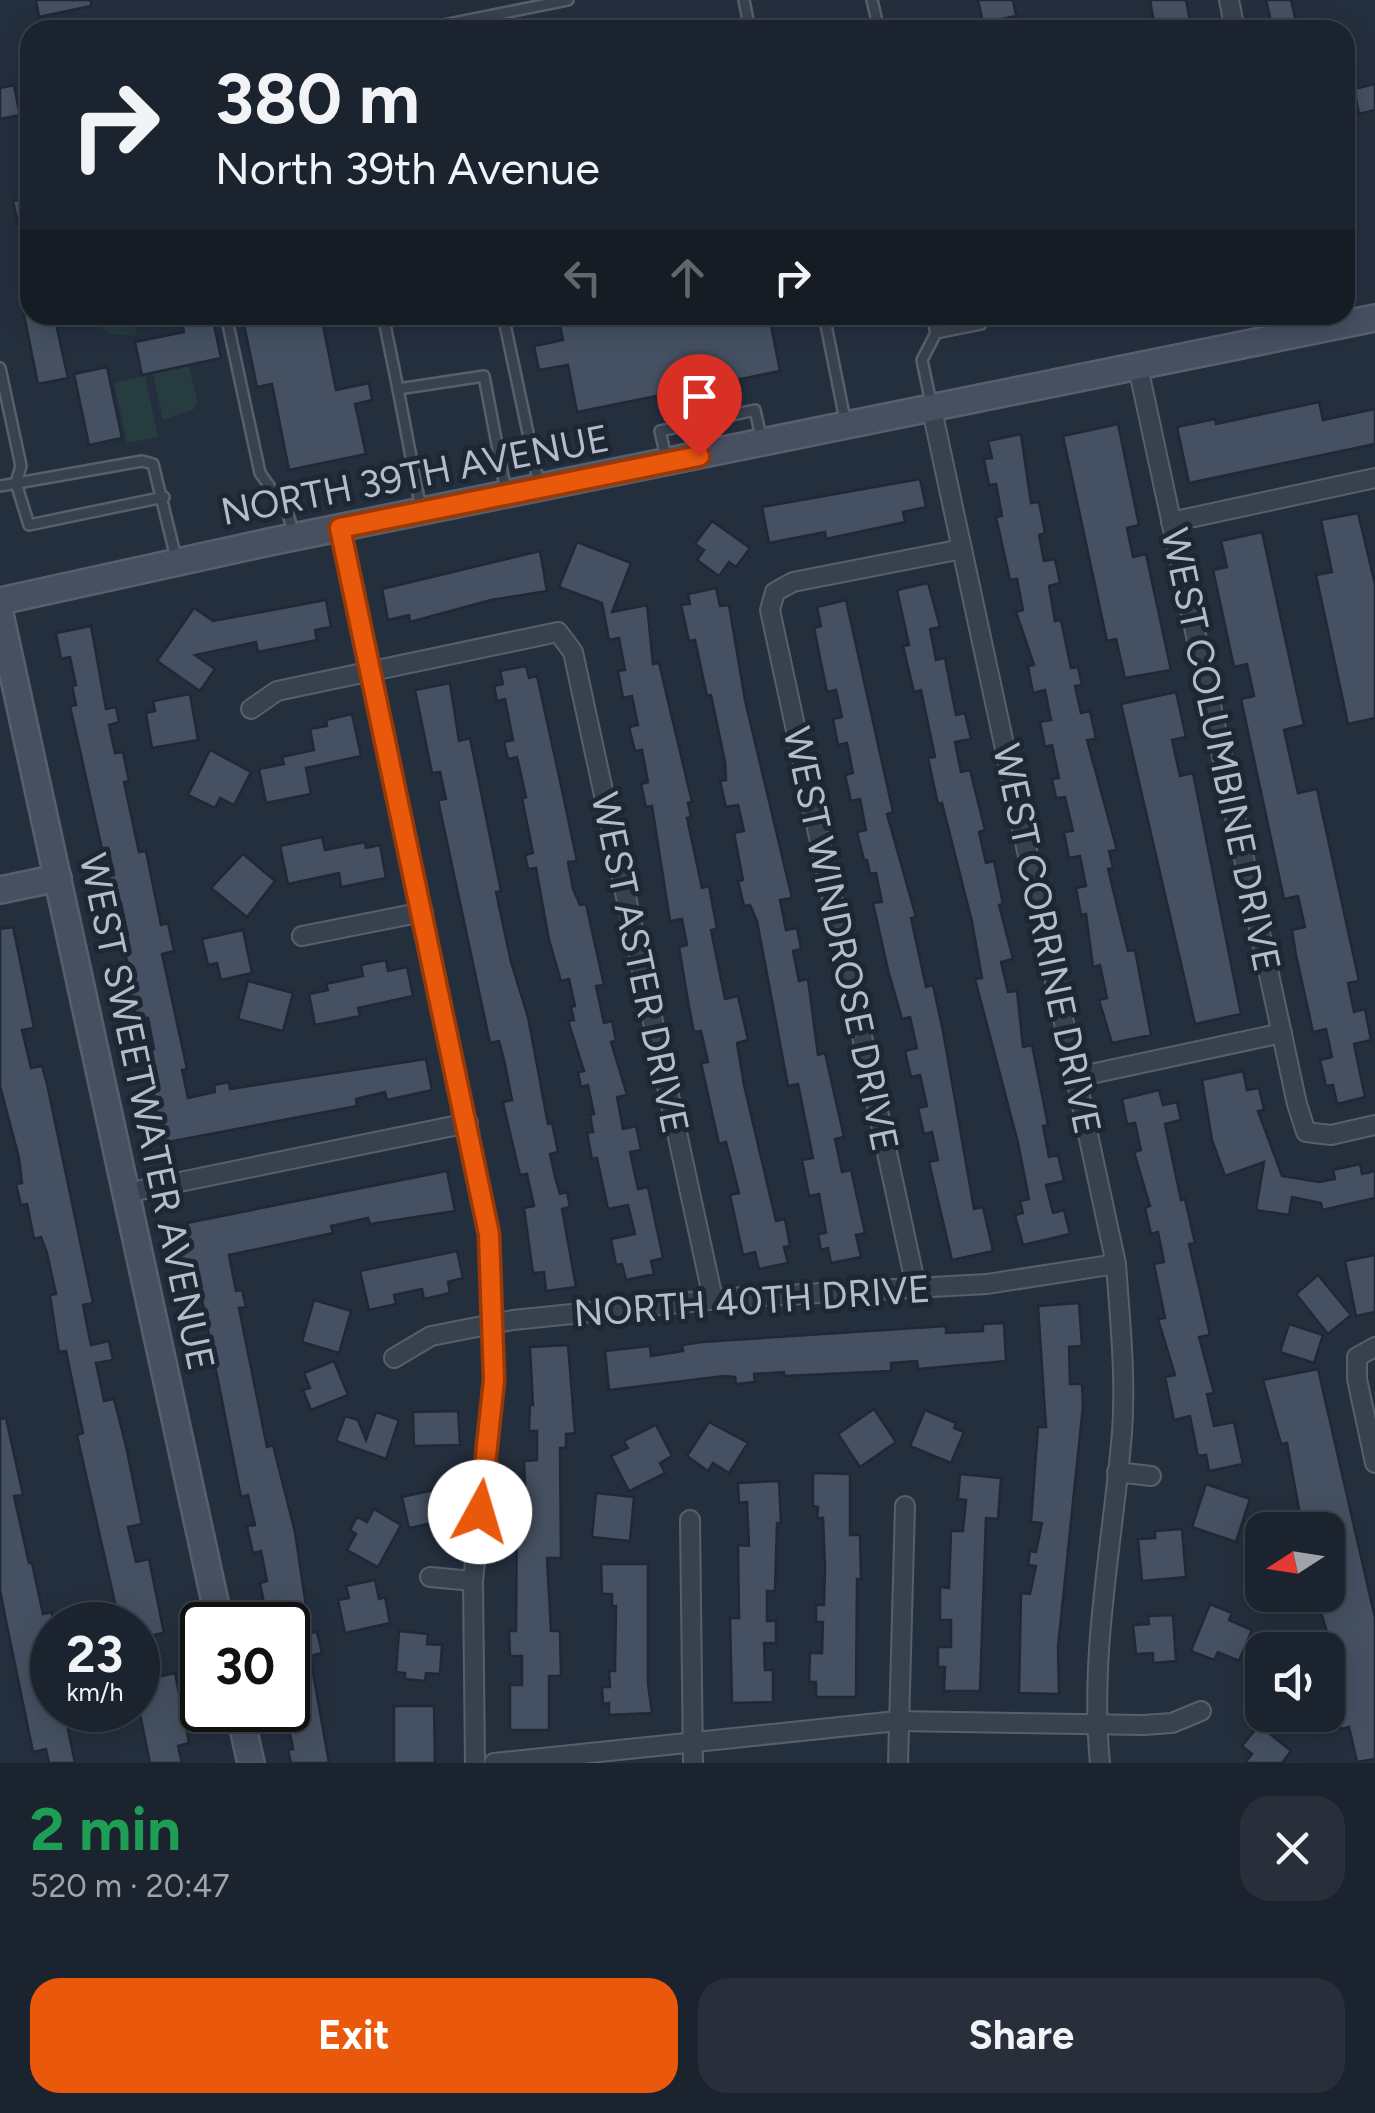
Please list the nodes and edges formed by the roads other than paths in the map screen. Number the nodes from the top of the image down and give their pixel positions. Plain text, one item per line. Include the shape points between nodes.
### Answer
1 (568, 0) edge
2 (472, 20) edge
3 (228, 325) edge
4 (385, 325) edge
5 (506, 325) edge
6 (826, 325) edge
7 (934, 325) edge
8 (976, 325) edge
9 (1294, 325) edge
10 (936, 333) junction
11 (1138, 367) junction
12 (0, 368) edge
13 (398, 390) junction
14 (932, 410) junction
15 (846, 427) junction
16 (1375, 478) edge
17 (16, 483) junction
18 (0, 486) edge
19 (539, 488) junction
20 (507, 494) junction
21 (164, 498) junction
22 (422, 511) junction
23 (1172, 522) junction
24 (340, 528) junction
25 (294, 537) junction
26 (962, 549) junction
27 (177, 562) junction
28 (0, 601) edge
29 (0, 614) edge
30 (371, 670) junction
31 (251, 709) dead end
32 (58, 878) junction
33 (0, 890) edge
34 (423, 912) junction
35 (302, 936) dead end
36 (1282, 1033) junction
37 (1077, 1077) junction
38 (468, 1123) junction
39 (1375, 1125) edge
40 (126, 1193) junction
41 (1116, 1264) junction
42 (916, 1287) junction
43 (713, 1299) junction
44 (494, 1323) junction
45 (1375, 1346) edge
46 (394, 1358) dead end
47 (1375, 1462) edge
48 (1118, 1472) junction
49 (1151, 1476) dead end
50 (905, 1506) dead end
51 (690, 1520) dead end
52 (430, 1577) dead end
53 (473, 1581) junction
54 (215, 1602) edge
55 (1200, 1710) dead end
56 (898, 1721) junction
57 (1099, 1724) junction
58 (244, 1732) edge
59 (692, 1740) junction
60 (251, 1763) edge
61 (475, 1763) edge
62 (494, 1763) edge
63 (693, 1763) edge
64 (898, 1763) edge
65 (1100, 1763) edge

1 - 2 lane
3 - 25 lane via 260,473 287,511
4 - 13 lane
5 - 19 lane
6 - 15 lane
7 - 10 lane
8 - 10 lane
9 - 11 street, NORTH 39TH AVENUE
10 - 14 lane via 922,360
11 - 14 street, NORTH 39TH AVENUE
11 - 23 street, WEST COLUMBINE DRIVE
12 - 17 lane via 21,466
13 - 20 lane via 484,376
13 - 22 lane
14 - 15 street, NORTH 39TH AVENUE
14 - 26 street, WEST CORRINE DRIVE
15 - 19 street, NORTH 39TH AVENUE
16 - 23 street
17 - 18 lane
17 - 21 lane via 142,462 158,469
17 - 21 lane via 29,525
19 - 20 street, NORTH 39TH AVENUE
20 - 22 street, NORTH 39TH AVENUE
21 - 27 lane
22 - 24 street, NORTH 39TH AVENUE
23 - 36 street, WEST COLUMBINE DRIVE
24 - 25 street, NORTH 39TH AVENUE
24 - 30 street
25 - 27 street, NORTH 39TH AVENUE
26 - 37 street, WEST CORRINE DRIVE
26 - 42 street, WEST WINDROSE DRIVE via 793,582 775,592 770,610
27 - 28 street, NORTH 39TH AVENUE
29 - 32 street, WEST SWEETWATER AVENUE
30 - 31 street via 277,691
30 - 34 street
30 - 43 street, WEST ASTER DRIVE via 558,632 573,652
32 - 33 street
32 - 40 street, WEST SWEETWATER AVENUE
34 - 35 street
34 - 38 street
36 - 37 street
36 - 39 street, WEST COLUMBINE DRIVE via 1306,1132
37 - 41 street, WEST CORRINE DRIVE
38 - 40 street
38 - 44 street via 489,1234
40 - 54 street, WEST SWEETWATER AVENUE
41 - 42 street, NORTH 40TH DRIVE
41 - 48 street, WEST CORRINE DRIVE via 1124,1377
42 - 43 street, NORTH 40TH DRIVE
43 - 44 street, NORTH 40TH DRIVE
44 - 46 street, NORTH 40TH DRIVE via 431,1336
44 - 53 street
45 - 47 street via 1357,1357
48 - 49 street
48 - 57 street, WEST CORRINE DRIVE
50 - 56 street
51 - 59 street
52 - 53 street
53 - 61 street
55 - 57 street via 1172,1723
56 - 57 street
56 - 59 street
56 - 64 street
57 - 65 street, WEST CORRINE DRIVE
58 - 60 street
59 - 62 street
59 - 63 street

